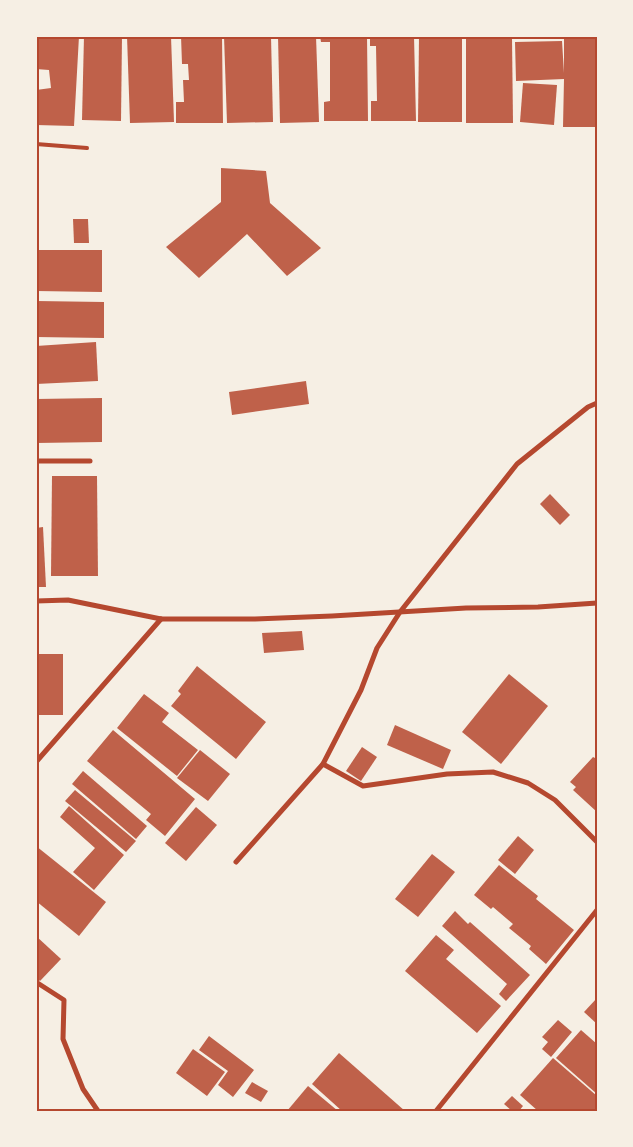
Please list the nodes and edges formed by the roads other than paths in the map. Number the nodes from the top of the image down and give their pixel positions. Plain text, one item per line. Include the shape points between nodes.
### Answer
1 (36, 144) edge
2 (87, 148) dead end
3 (597, 403) edge
4 (36, 461) edge
5 (90, 461) dead end
6 (36, 601) edge
7 (597, 603) edge
8 (400, 612) junction
9 (161, 619) junction
10 (36, 762) edge
11 (323, 764) junction
12 (597, 842) edge
13 (236, 862) dead end
14 (597, 910) edge
15 (36, 982) edge
16 (98, 1111) edge
17 (436, 1111) edge

1 - 2 lane
3 - 8 street via 517,464
4 - 5 street
6 - 9 street via 68,600
7 - 8 street
8 - 9 street via 255,619
8 - 11 street via 377,648 361,690
9 - 10 street
11 - 12 street via 363,786 447,774 493,772 528,783 555,800
11 - 13 street
14 - 17 street
15 - 16 street via 64,1000 63,1039 83,1089

